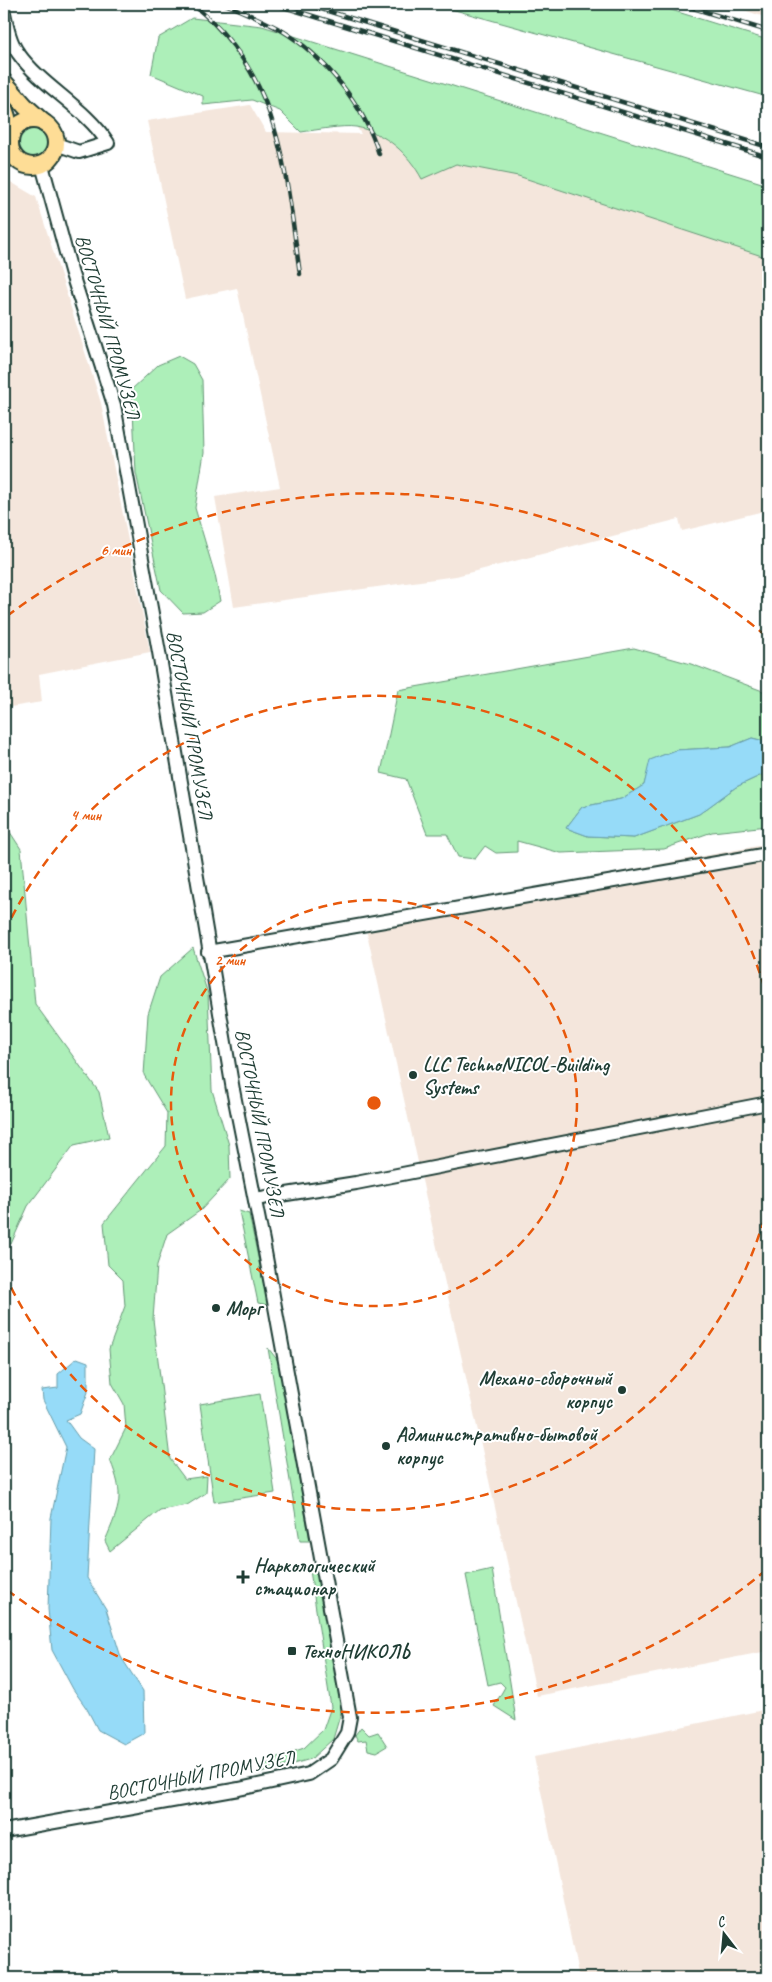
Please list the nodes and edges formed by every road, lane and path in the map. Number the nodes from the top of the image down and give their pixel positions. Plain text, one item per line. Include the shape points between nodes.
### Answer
1 (4, 13) edge
2 (4, 82) edge
3 (4, 108) edge
4 (49, 126) junction
5 (7, 142) edge
6 (56, 144) junction
7 (4, 156) edge
8 (24, 165) junction
9 (42, 165) junction
10 (768, 854) edge
11 (208, 952) junction
12 (768, 1104) edge
13 (255, 1200) junction
14 (4, 1831) edge

1 - 6 street via 18,52 30,67 99,128 108,143 78,152
2 - 4 main road
3 - 5 main road
4 - 5 main road via 37,121 25,122
4 - 6 main road
5 - 8 main road via 13,155
6 - 9 main road via 53,155
7 - 8 main road
8 - 9 main road
9 - 11 street, ВОСТОЧНЫЙ ПРОМУЗЕЛ via 71,271 114,405 159,652
10 - 11 street
11 - 13 street, ВОСТОЧНЫЙ ПРОМУЗЕЛ
12 - 13 street via 356,1184
13 - 14 street, ВОСТОЧНЫЙ ПРОМУЗЕЛ via 350,1717 347,1733 331,1759 308,1774

